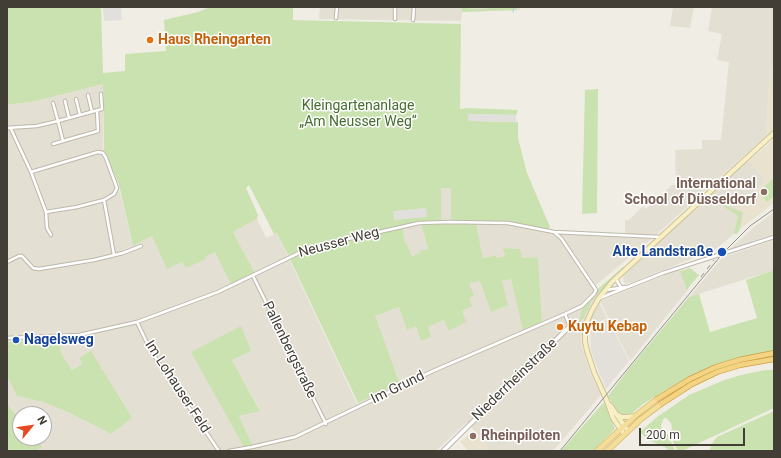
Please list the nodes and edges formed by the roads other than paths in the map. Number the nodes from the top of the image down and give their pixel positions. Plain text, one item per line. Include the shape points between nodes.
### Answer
1 (337, 7) edge
2 (395, 7) edge
3 (414, 7) edge
4 (336, 18) dead end
5 (395, 19) dead end
6 (413, 20) dead end
7 (102, 94) dead end
8 (88, 95) dead end
9 (76, 99) dead end
10 (53, 102) dead end
11 (65, 102) dead end
12 (97, 110) junction
13 (92, 112) junction
14 (80, 115) junction
15 (69, 118) junction
16 (58, 121) junction
17 (9, 129) edge
18 (774, 133) edge
19 (63, 141) junction
20 (52, 144) dead end
21 (31, 172) junction
22 (104, 200) junction
23 (46, 212) junction
24 (554, 232) junction
25 (51, 235) dead end
26 (774, 236) edge
27 (661, 237) junction
28 (141, 246) dead end
29 (114, 255) junction
30 (7, 262) edge
31 (253, 276) junction
32 (616, 278) junction
33 (622, 287) junction
34 (628, 287) junction
35 (606, 291) junction
36 (599, 298) junction
37 (565, 314) junction
38 (137, 322) junction
39 (586, 324) junction
40 (570, 327) junction
41 (585, 330) junction
42 (7, 338) edge
43 (774, 353) edge
44 (774, 359) edge
45 (657, 399) joint
46 (607, 400) junction
47 (661, 404) joint
48 (616, 413) junction
49 (635, 416) junction
50 (326, 424) junction
51 (622, 427) junction
52 (626, 432) junction
53 (218, 451) edge
54 (229, 451) edge
55 (443, 451) edge
56 (597, 451) edge
57 (607, 451) edge

1 - 4 street
2 - 5 street
3 - 6 street
7 - 12 street via 102,109
8 - 13 street
9 - 14 street
10 - 16 street
11 - 15 street
12 - 13 street
12 - 19 street via 98,131
13 - 14 street
14 - 15 street
15 - 16 street
16 - 17 street
16 - 19 street
17 - 21 street
18 - 27 main road
19 - 20 street
21 - 22 street via 98,152 103,153 117,188 114,194
21 - 23 street
22 - 23 street
22 - 29 street
23 - 25 street via 47,228
24 - 27 street, Neusser Weg
24 - 31 street, Neusser Weg via 508,223 419,223 348,238 301,252
24 - 37 street via 561,238 596,289 582,306
26 - 34 street
27 - 32 main road
28 - 29 street
29 - 30 street via 38,269 33,268 22,256
31 - 38 street, Neusser Weg
31 - 50 street, Pallenbergstraße
32 - 33 street
32 - 35 main road
33 - 34 street
33 - 35 street
34 - 36 street
35 - 36 main road
36 - 39 main road
37 - 40 street, Niederrheinstraße
37 - 50 street, Im Grund via 433,371
38 - 42 street, Neusser Weg via 79,335
38 - 53 street, Im Lohauser Feld via 158,362
39 - 40 street, Niederrheinstraße via 575,324
39 - 41 main road
40 - 41 street, Niederrheinstraße
40 - 55 street, Niederrheinstraße
41 - 46 main road via 586,351
43 - 45 highway via 716,367
44 - 47 highway via 717,372
45 - 49 main road
46 - 48 main road
46 - 51 main road via 613,418
47 - 52 main road
48 - 49 main road via 621,417
48 - 51 main road
49 - 51 main road
50 - 54 street, Im Grund via 295,437
51 - 52 main road
51 - 56 main road
52 - 57 main road

